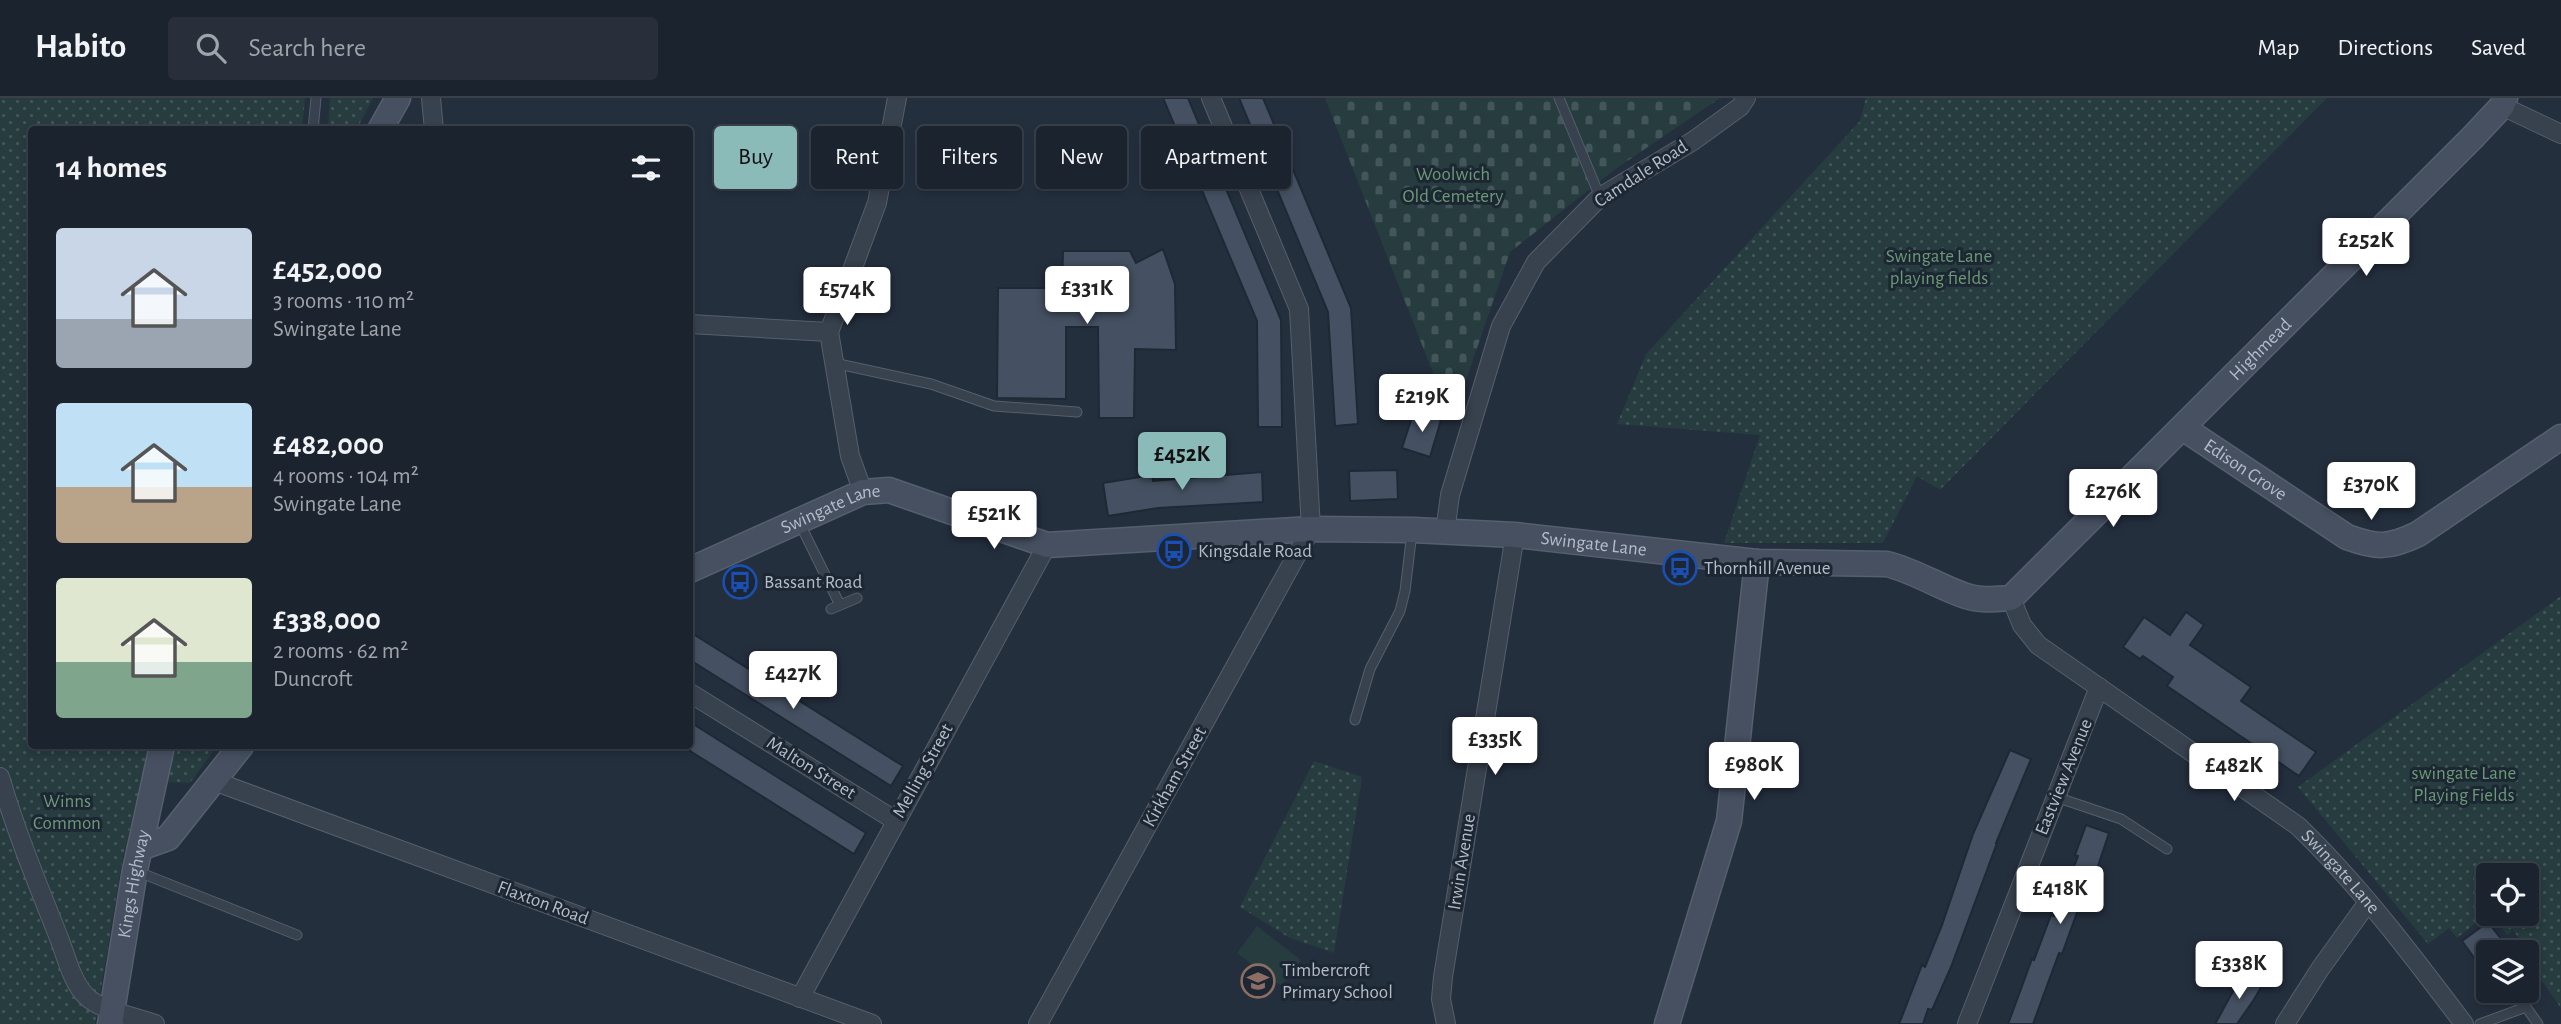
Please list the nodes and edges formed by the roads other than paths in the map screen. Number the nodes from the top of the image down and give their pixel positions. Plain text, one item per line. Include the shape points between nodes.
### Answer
1 (316, 98) edge
2 (398, 98) edge
3 (431, 98) edge
4 (897, 98) edge
5 (1211, 98) edge
6 (1559, 98) edge
7 (1746, 98) edge
8 (2503, 102) edge
9 (313, 126) edge
10 (382, 126) edge
11 (434, 126) edge
12 (2561, 134) edge
13 (1600, 197) junction
14 (693, 324) edge
15 (829, 332) junction
16 (834, 363) junction
17 (1077, 412) dead end
18 (2183, 428) junction
19 (2561, 437) edge
20 (863, 492) junction
21 (799, 522) junction
22 (1311, 528) junction
23 (1413, 530) junction
24 (1445, 532) junction
25 (1515, 535) junction
26 (1047, 545) junction
27 (1756, 562) junction
28 (693, 569) edge
29 (856, 598) dead end
30 (2011, 598) junction
31 (2099, 687) junction
32 (693, 695) edge
33 (1355, 720) dead end
34 (161, 749) edge
35 (239, 749) edge
36 (0, 778) edge
37 (214, 781) junction
38 (2056, 797) junction
39 (896, 821) junction
40 (2167, 849) dead end
41 (137, 859) junction
42 (2368, 902) junction
43 (297, 934) dead end
44 (800, 998) junction
45 (111, 1016) edge
46 (155, 1024) edge
47 (872, 1024) edge
48 (1038, 1024) edge
49 (1446, 1024) edge
50 (1667, 1024) edge
51 (1967, 1024) edge
52 (2285, 1024) edge
53 (2464, 1024) edge
54 (2480, 1024) edge
55 (2538, 1024) edge

1 - 9 lane
2 - 10 street
3 - 11 street
4 - 15 street via 877,203
5 - 22 street via 1299,309
6 - 13 lane
7 - 13 street, Camdale Road via 1693,141
8 - 12 street
8 - 18 street, Highmead
13 - 24 street, Camdale Road via 1536,262 1501,326 1450,495
14 - 15 street
15 - 16 street
16 - 17 lane via 931,384 993,406
16 - 20 street via 850,456
18 - 19 street, Edison Grove via 2347,537 2371,546 2395,545 2418,534
18 - 30 street, Highmead
20 - 21 street, Swingate Lane
20 - 26 street, Swingate Lane via 889,490
21 - 28 street, Swingate Lane
21 - 29 lane via 835,607
22 - 23 street, Swingate Lane
22 - 26 street, Swingate Lane
22 - 48 street, Kirkham Street
23 - 24 street, Swingate Lane
23 - 33 lane via 1400,611 1370,669
24 - 25 street, Swingate Lane
25 - 27 street, Swingate Lane
25 - 49 street, Irwin Avenue via 1443,976
26 - 39 street, Melling Street
27 - 30 street, Swingate Lane via 1887,564 1966,596
27 - 50 street via 1729,821
30 - 31 street, Swingate Lane via 2022,625 2038,645
31 - 38 street, Eastview Avenue
31 - 42 street, Swingate Lane via 2298,826
32 - 39 street, Malton Street
34 - 41 street, Kings Highway
35 - 37 street
36 - 45 street via 74,976 86,996
37 - 41 street via 167,838
37 - 44 street, Flaxton Road
38 - 40 lane via 2121,819
38 - 51 street, Eastview Avenue
39 - 44 street, Melling Street
41 - 43 lane
41 - 45 street, Kings Highway
42 - 52 street
42 - 53 street, Swingate Lane
44 - 47 street, Flaxton Road
45 - 46 street
54 - 55 lane via 2526,1007

